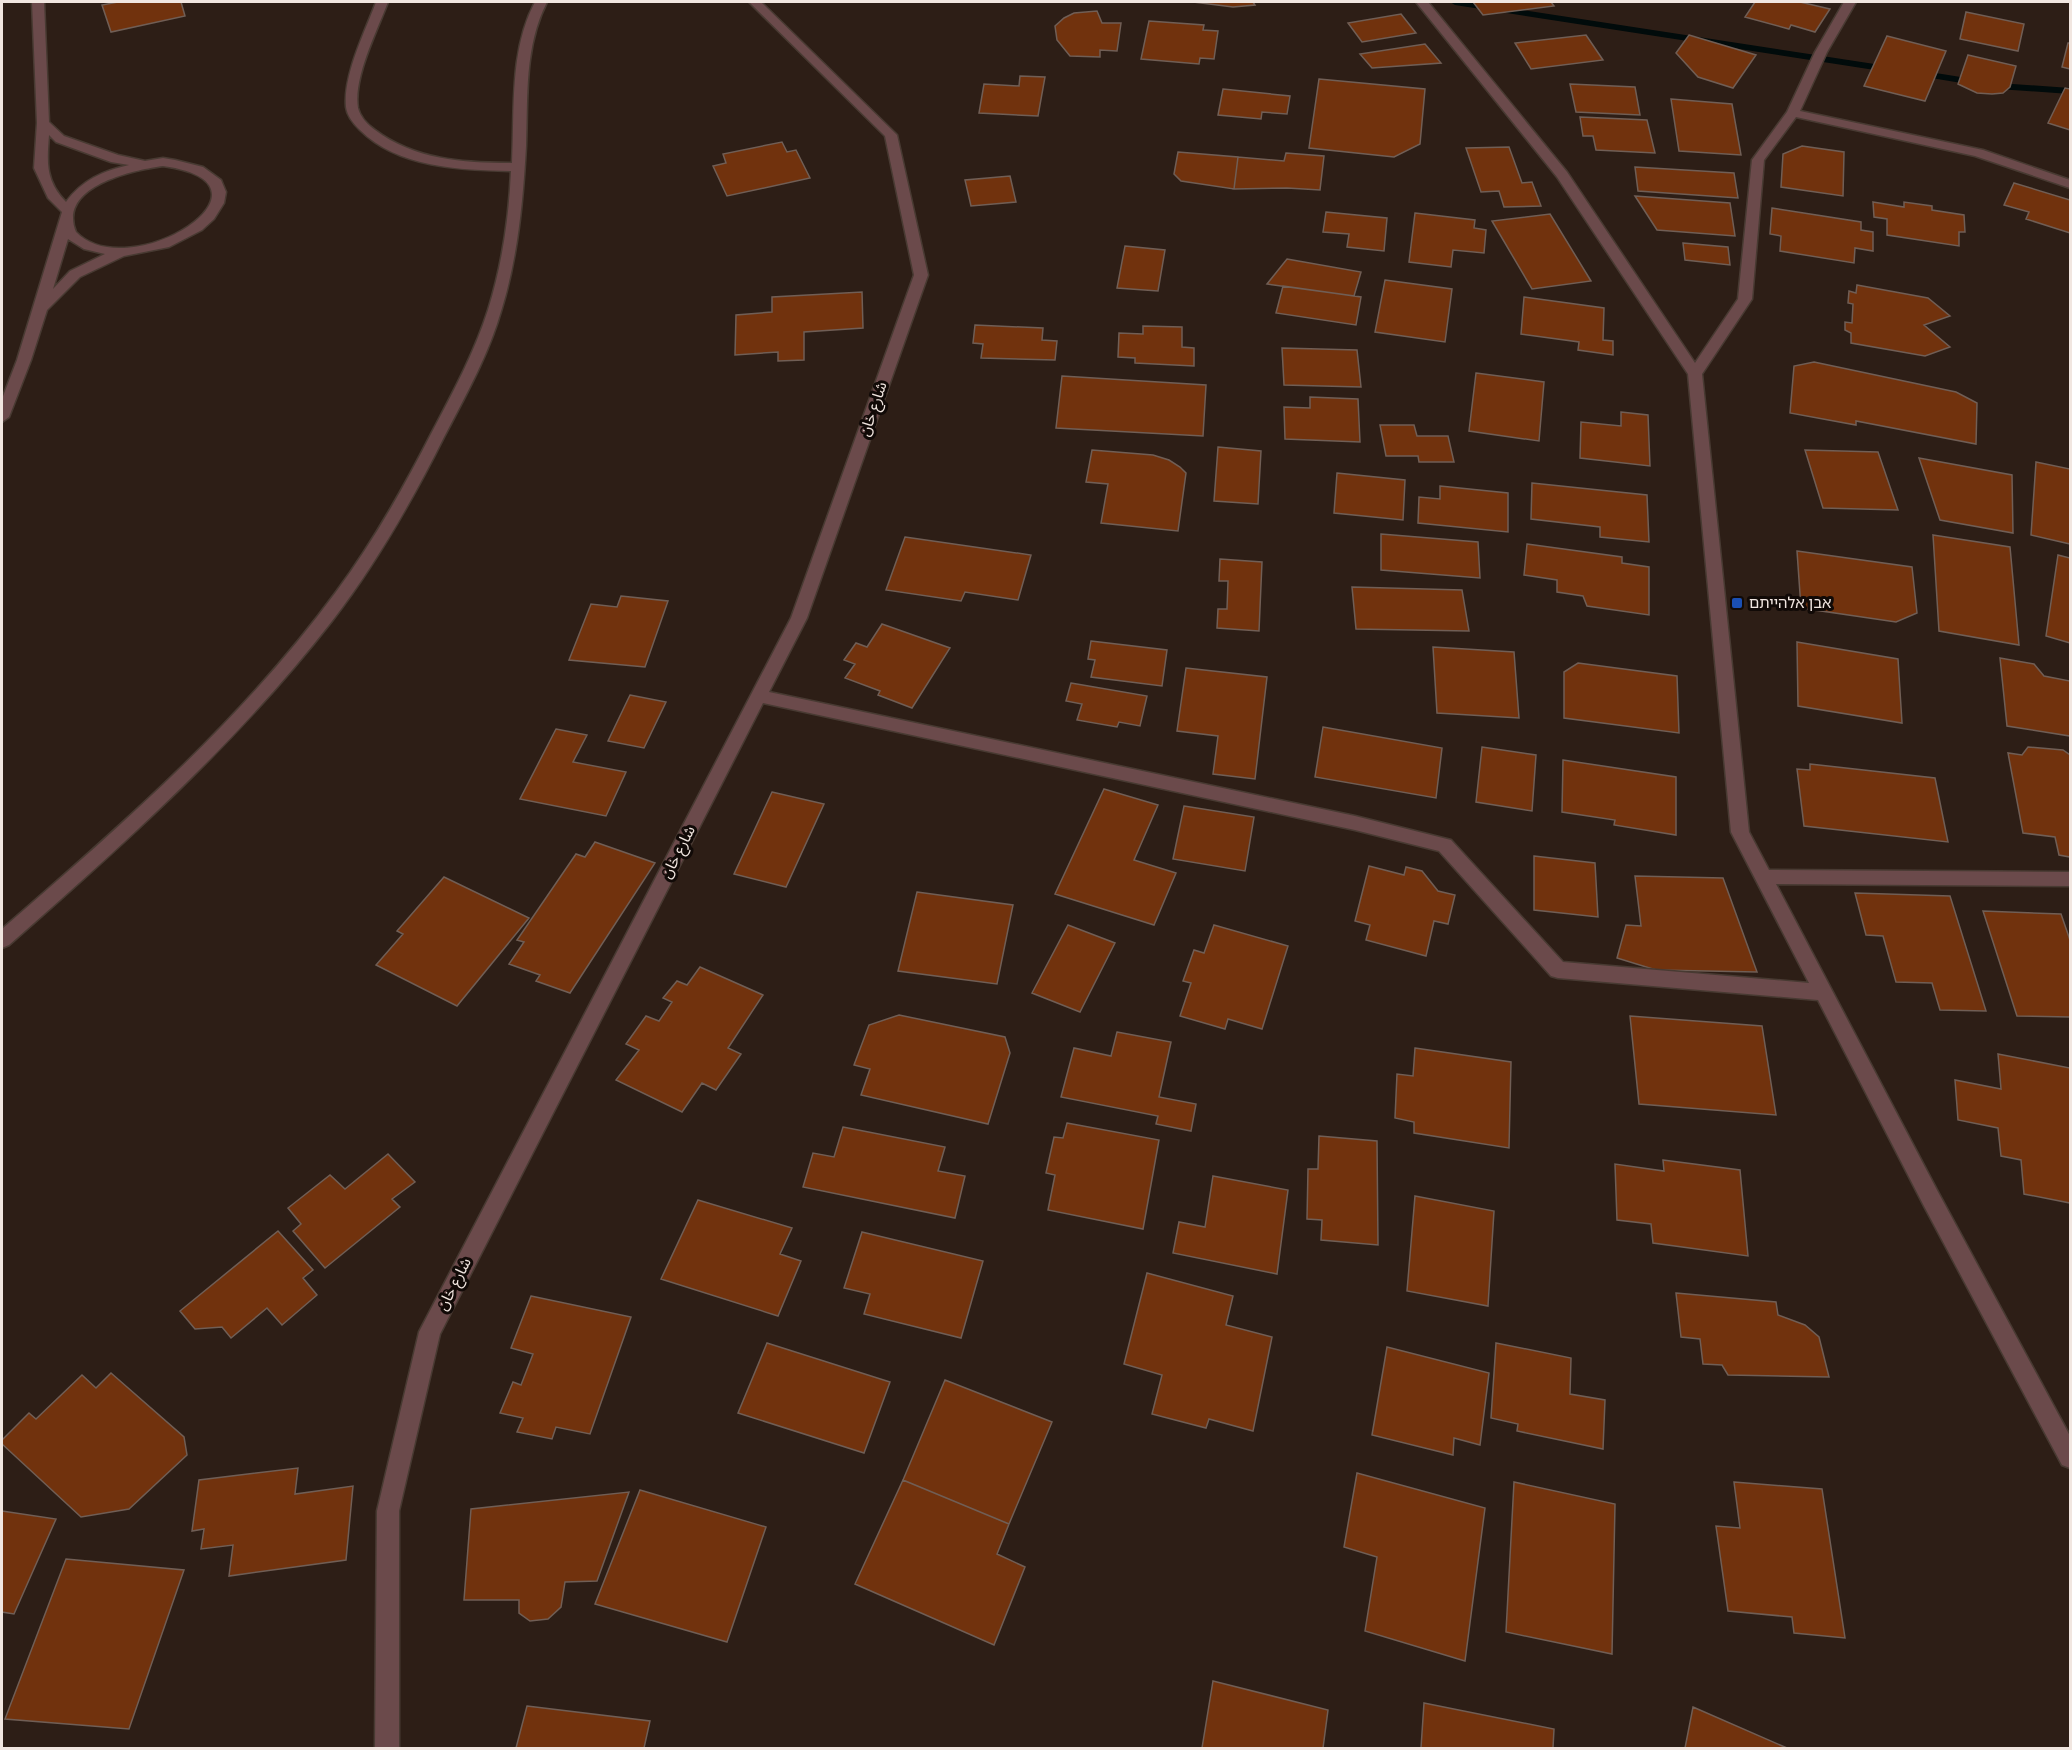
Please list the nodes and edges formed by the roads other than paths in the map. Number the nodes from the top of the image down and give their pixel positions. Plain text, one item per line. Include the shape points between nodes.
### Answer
1 (38, 2) edge
2 (382, 2) edge
3 (541, 2) edge
4 (754, 2) edge
5 (1422, 2) edge
6 (1850, 2) edge
7 (1794, 113) junction
8 (43, 123) junction
9 (148, 164) junction
10 (517, 167) junction
11 (2070, 183) edge
12 (67, 210) junction
13 (66, 225) junction
14 (124, 250) junction
15 (38, 314) junction
16 (1695, 374) junction
17 (2, 417) edge
18 (759, 696) junction
19 (1763, 877) junction
20 (2070, 879) edge
21 (2, 940) edge
22 (1823, 992) junction
23 (2070, 1457) edge
24 (387, 1749) edge

1 - 8 street
2 - 10 street via 352,90 352,110 361,124 374,136 414,155 472,167
3 - 10 street via 524,48
4 - 18 street, شارع خان via 891,135 921,275 800,618
5 - 16 street via 1562,175
6 - 7 street via 1821,52
7 - 11 street via 1978,153
7 - 16 street via 1758,160 1745,298
8 - 9 street via 60,139 82,149
8 - 12 street via 40,168 55,198
9 - 12 street via 93,182
9 - 14 street via 185,164 203,171 215,181 220,194 216,208 185,235 162,245
10 - 21 street via 510,249 495,309 472,370 380,540 327,616 191,767 100,855
12 - 13 street
13 - 14 street via 74,237 89,246
13 - 15 street
14 - 15 street via 75,273
15 - 17 street
16 - 19 street via 1740,832
18 - 22 street via 1445,845 1558,970
18 - 24 street, شارع خان via 429,1332 388,1511
19 - 20 street
19 - 22 street
22 - 23 street

